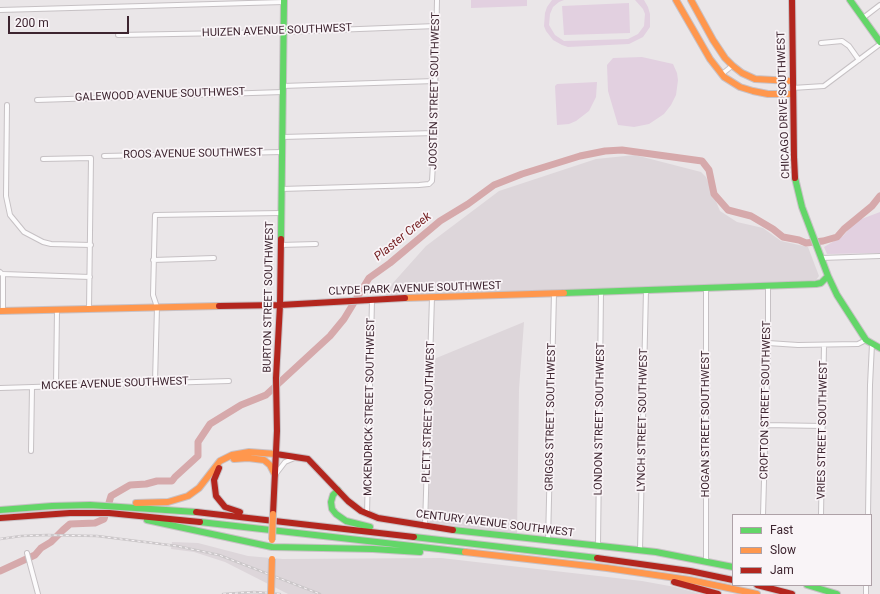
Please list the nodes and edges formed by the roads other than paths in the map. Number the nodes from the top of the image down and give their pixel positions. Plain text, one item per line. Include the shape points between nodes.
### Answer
1 (437, 0) edge
2 (676, 0) edge
3 (691, 0) edge
4 (792, 0) edge
5 (850, 0) edge
6 (284, 1) edge
7 (880, 5) edge
8 (0, 10) edge
9 (863, 18) junction
10 (436, 26) junction
11 (283, 32) junction
12 (118, 35) dead end
13 (821, 43) dead end
14 (880, 43) edge
15 (859, 60) junction
16 (732, 66) junction
17 (722, 74) junction
18 (435, 81) junction
19 (792, 87) junction
20 (282, 89) junction
21 (37, 100) dead end
22 (6, 105) dead end
23 (0, 122) edge
24 (6, 122) junction
25 (435, 132) junction
26 (282, 137) junction
27 (282, 152) junction
28 (104, 156) dead end
29 (0, 159) edge
30 (6, 159) junction
31 (43, 159) dead end
32 (281, 190) junction
33 (281, 213) junction
34 (316, 244) dead end
35 (91, 245) junction
36 (280, 245) junction
37 (880, 256) edge
38 (214, 258) dead end
39 (821, 258) junction
40 (153, 260) junction
41 (1, 273) edge
42 (828, 276) junction
43 (90, 277) junction
44 (768, 286) junction
45 (706, 288) junction
46 (646, 290) junction
47 (601, 292) junction
48 (554, 293) junction
49 (432, 297) junction
50 (370, 300) junction
51 (280, 305) junction
52 (157, 307) junction
53 (89, 309) junction
54 (58, 310) junction
55 (2, 311) edge
56 (866, 340) junction
57 (768, 343) junction
58 (872, 344) junction
59 (824, 345) junction
60 (880, 348) edge
61 (230, 381) dead end
62 (155, 382) junction
63 (56, 385) junction
64 (32, 387) junction
65 (0, 388) edge
66 (766, 425) junction
67 (823, 426) junction
68 (31, 451) dead end
69 (276, 454) junction
70 (300, 457) junction
71 (275, 475) junction
72 (338, 490) junction
73 (125, 506) junction
74 (0, 510) edge
75 (119, 514) junction
76 (367, 514) junction
77 (763, 514) edge
78 (821, 514) edge
79 (868, 514) edge
80 (0, 518) edge
81 (254, 518) junction
82 (425, 526) junction
83 (414, 537) junction
84 (548, 541) junction
85 (598, 546) junction
86 (272, 547) junction
87 (640, 550) junction
88 (27, 553) dead end
89 (479, 554) junction
90 (706, 561) junction
91 (732, 566) edge
92 (639, 572) junction
93 (732, 580) edge
94 (761, 586) edge
95 (820, 587) edge
96 (38, 594) edge
97 (271, 594) edge
98 (718, 594) edge
99 (757, 594) edge
100 (792, 594) edge
101 (837, 594) edge

1 - 10 street, JOOSTEN STREET SOUTHWEST
2 - 17 main road via 710,59
3 - 16 main road via 713,40
4 - 19 main road, CHICAGO DRIVE SOUTHWEST
5 - 9 main road
6 - 8 street
6 - 11 main road, BURTON STREET SOUTHWEST
7 - 9 street
9 - 14 main road
10 - 11 street, HUIZEN AVENUE SOUTHWEST
10 - 18 street, JOOSTEN STREET SOUTHWEST
11 - 12 street, HUIZEN AVENUE SOUTHWEST
11 - 20 main road, BURTON STREET SOUTHWEST
13 - 15 street via 842,41
14 - 15 street
15 - 19 street via 824,86
16 - 17 street
16 - 19 main road via 755,78
17 - 19 main road via 753,92 768,94
18 - 20 street, GALEWOOD AVENUE SOUTHWEST
18 - 25 street, JOOSTEN STREET SOUTHWEST
19 - 39 main road, CHICAGO DRIVE SOUTHWEST via 795,176 802,207
20 - 21 street, GALEWOOD AVENUE SOUTHWEST
20 - 26 main road, BURTON STREET SOUTHWEST
22 - 24 street
23 - 24 street
24 - 30 street
25 - 26 street
25 - 32 street, JOOSTEN STREET SOUTHWEST via 434,171 429,184
26 - 27 main road, BURTON STREET SOUTHWEST
27 - 28 street, ROOS AVENUE SOUTHWEST
27 - 32 main road, BURTON STREET SOUTHWEST
29 - 30 street
30 - 35 street via 6,203 10,215 24,232 51,244
31 - 35 street via 91,158
32 - 33 main road, BURTON STREET SOUTHWEST
33 - 36 main road, BURTON STREET SOUTHWEST
33 - 40 street via 155,215
34 - 36 street
35 - 43 street
36 - 51 main road, BURTON STREET SOUTHWEST
37 - 39 street
38 - 40 street
39 - 42 main road, CHICAGO DRIVE SOUTHWEST
40 - 52 street via 153,294
41 - 43 street
41 - 55 street
42 - 44 main road, CLYDE PARK AVENUE SOUTHWEST via 816,284
42 - 56 main road, CHICAGO DRIVE SOUTHWEST
43 - 53 street
44 - 45 main road, CLYDE PARK AVENUE SOUTHWEST
44 - 57 street, CROFTON STREET SOUTHWEST
45 - 46 main road, CLYDE PARK AVENUE SOUTHWEST
45 - 90 street, HOGAN STREET SOUTHWEST
46 - 47 main road, CLYDE PARK AVENUE SOUTHWEST
46 - 87 street, LYNCH STREET SOUTHWEST
47 - 48 main road, CLYDE PARK AVENUE SOUTHWEST
47 - 85 street, LONDON STREET SOUTHWEST
48 - 49 main road, CLYDE PARK AVENUE SOUTHWEST
48 - 84 street, GRIGGS STREET SOUTHWEST
49 - 50 main road, CLYDE PARK AVENUE SOUTHWEST
49 - 82 street, PLETT STREET SOUTHWEST
50 - 51 main road, CLYDE PARK AVENUE SOUTHWEST
50 - 76 street, MCKENDRICK STREET SOUTHWEST
51 - 52 main road, CLYDE PARK AVENUE SOUTHWEST
51 - 69 main road, BURTON STREET SOUTHWEST via 276,378
52 - 53 main road, CLYDE PARK AVENUE SOUTHWEST
52 - 62 street
53 - 54 main road, CLYDE PARK AVENUE SOUTHWEST
54 - 55 main road, CLYDE PARK AVENUE SOUTHWEST
54 - 63 street
56 - 58 main road
56 - 59 street via 858,344
57 - 59 street
57 - 66 street, CROFTON STREET SOUTHWEST
58 - 60 main road
58 - 79 street
59 - 67 street, VRIES STREET SOUTHWEST
61 - 62 street, MCKEE AVENUE SOUTHWEST
62 - 63 street, MCKEE AVENUE SOUTHWEST
63 - 64 street, MCKEE AVENUE SOUTHWEST
64 - 65 street, MCKEE AVENUE SOUTHWEST
64 - 68 street
66 - 67 street
66 - 77 street, CROFTON STREET SOUTHWEST
67 - 78 street, VRIES STREET SOUTHWEST
69 - 70 main road, CENTURY AVENUE SOUTHWEST
69 - 71 main road, BURTON STREET SOUTHWEST
69 - 73 main road, CENTURY AVENUE SOUTHWEST via 249,452 232,455 220,461 199,488 188,496 168,502 139,502
70 - 71 street via 285,462
70 - 72 main road, CENTURY AVENUE SOUTHWEST via 311,462
71 - 81 main road via 264,460 248,458 228,460 216,473 214,488 220,502 228,509 246,513
71 - 86 main road, BURTON STREET SOUTHWEST, bridge
72 - 76 main road, CENTURY AVENUE SOUTHWEST
72 - 83 main road via 332,498 331,506 342,519
73 - 74 main road via 61,505
73 - 81 main road
75 - 80 main road via 52,513
75 - 86 main road
75 - 89 main road
76 - 82 main road, CENTURY AVENUE SOUTHWEST
81 - 83 main road
82 - 84 main road, CENTURY AVENUE SOUTHWEST
83 - 93 main road via 635,563
84 - 85 main road, CENTURY AVENUE SOUTHWEST
85 - 87 main road, CENTURY AVENUE SOUTHWEST
86 - 89 main road
86 - 97 main road, BURTON STREET SOUTHWEST, bridge
87 - 90 main road, CENTURY AVENUE SOUTHWEST
88 - 96 street
89 - 92 main road
90 - 91 main road, CENTURY AVENUE SOUTHWEST
92 - 98 main road
92 - 99 main road
94 - 100 main road
95 - 101 main road

